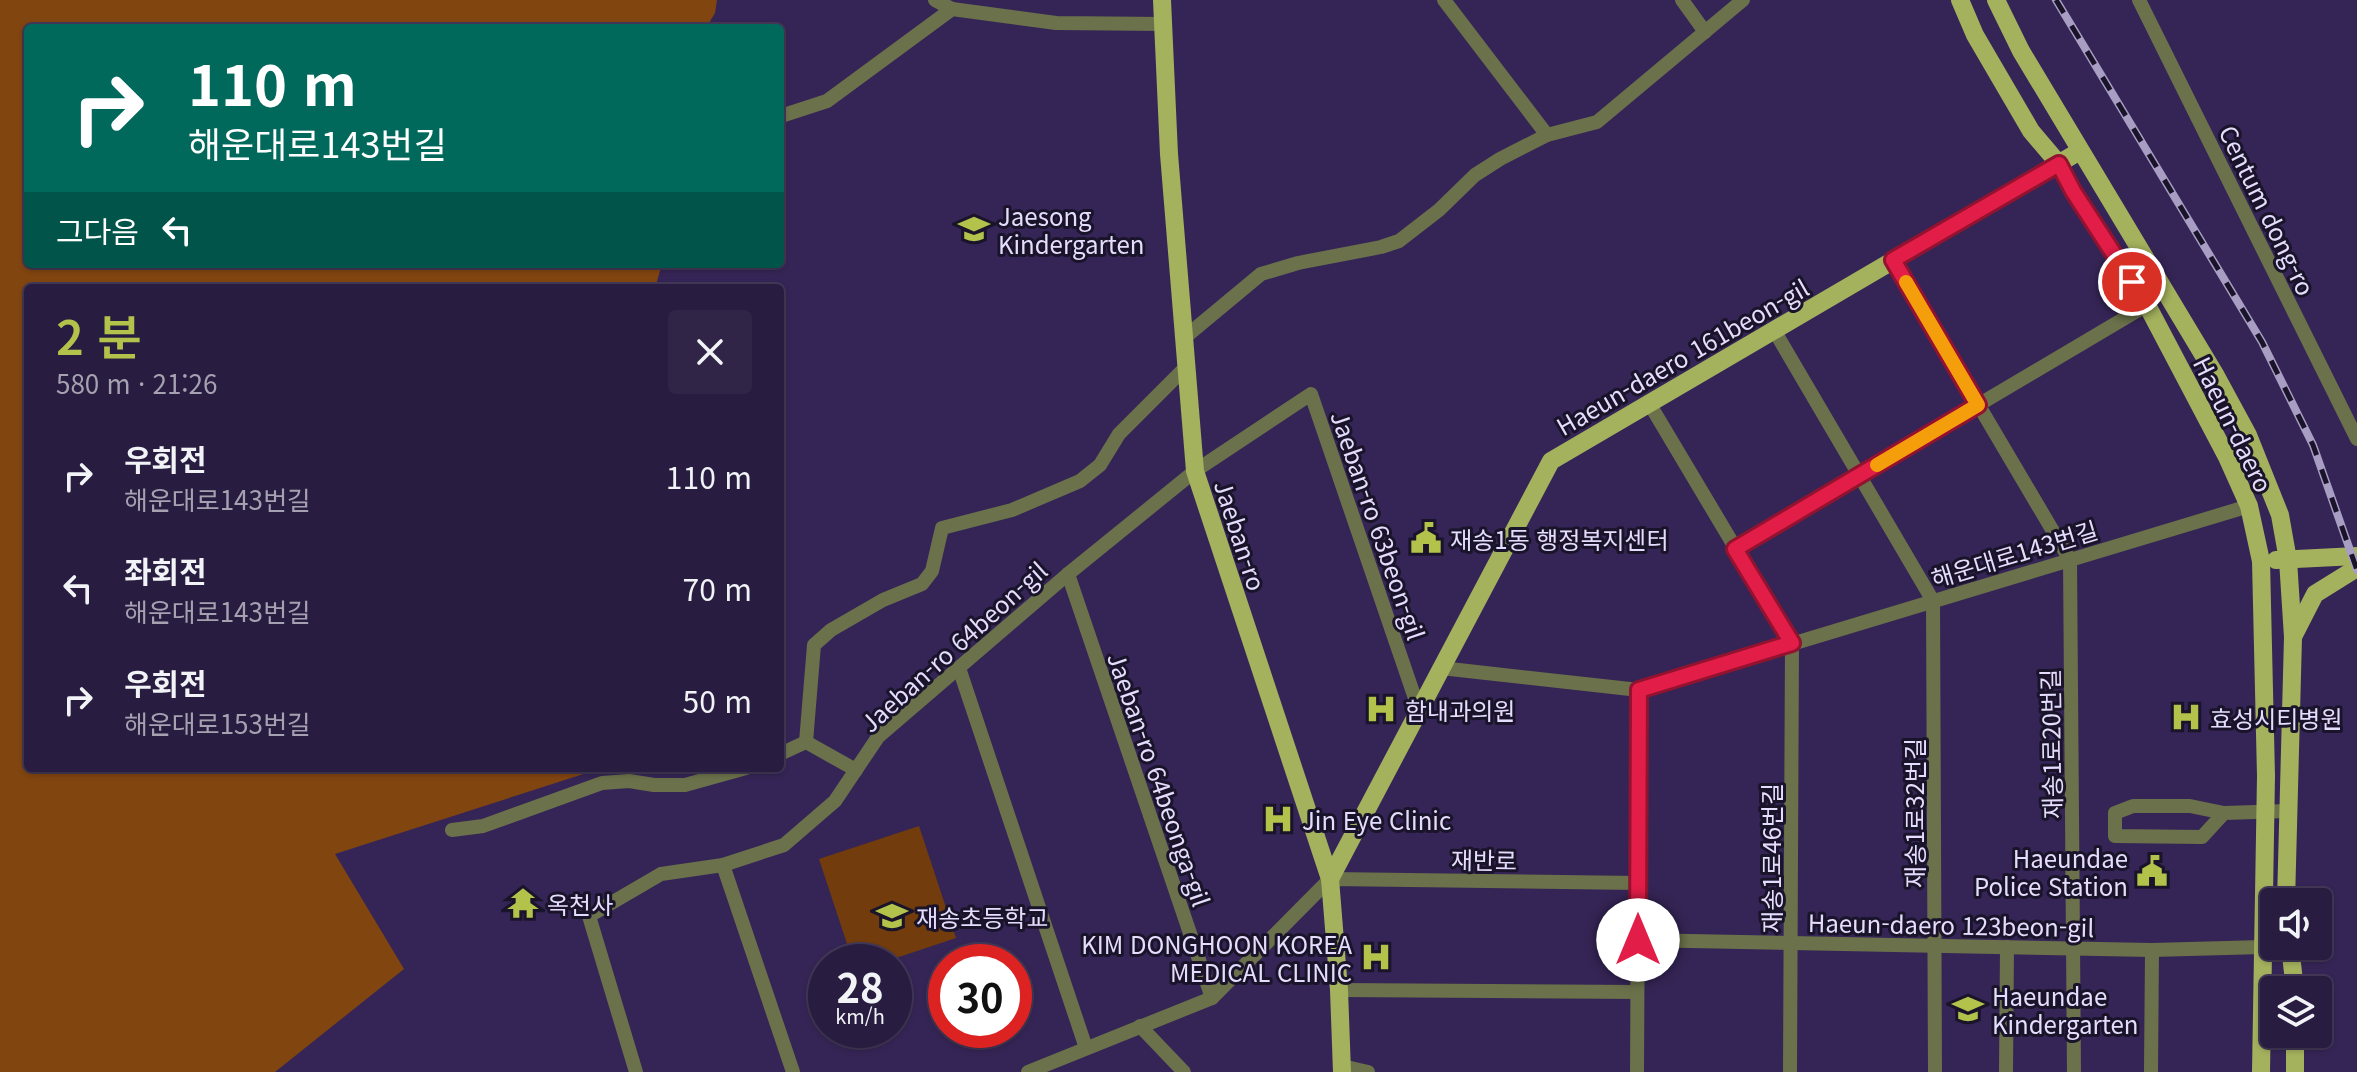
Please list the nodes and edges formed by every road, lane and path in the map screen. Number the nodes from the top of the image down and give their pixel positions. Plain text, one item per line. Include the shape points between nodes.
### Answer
1 (935, 0) edge
2 (1162, 0) edge
3 (1444, 0) edge
4 (1682, 0) edge
5 (1743, 0) edge
6 (1960, 0) edge
7 (1996, 0) edge
8 (2139, 0) edge
9 (952, 9) junction
10 (1163, 24) junction
11 (1705, 32) junction
12 (784, 115) edge
13 (1547, 135) junction
14 (2080, 151) junction
15 (2059, 164) junction
16 (1893, 260) junction
17 (2147, 305) junction
18 (1774, 330) junction
19 (1184, 338) junction
20 (1185, 368) junction
21 (1649, 403) junction
22 (1978, 405) junction
23 (2357, 439) edge
24 (1195, 471) junction
25 (1860, 475) junction
26 (2249, 506) junction
27 (1735, 549) junction
28 (2357, 556) edge
29 (2070, 560) junction
30 (2288, 560) junction
31 (2261, 561) junction
32 (2357, 568) edge
33 (1068, 574) junction
34 (1933, 601) junction
35 (2293, 637) junction
36 (1792, 643) junction
37 (959, 668) junction
38 (1441, 668) junction
39 (1639, 690) junction
40 (1419, 710) junction
41 (806, 742) junction
42 (784, 752) edge
43 (856, 770) junction
44 (732, 772) edge
45 (2265, 811) junction
46 (2287, 811) junction
47 (2224, 813) junction
48 (452, 830) dead end
49 (723, 865) junction
50 (1330, 879) junction
51 (1638, 883) junction
52 (2264, 888) edge
53 (2286, 888) edge
54 (1638, 940) junction
55 (1791, 943) junction
56 (1936, 946) junction
57 (2007, 947) junction
58 (2260, 947) edge
59 (2074, 949) junction
60 (2152, 950) junction
61 (2263, 960) edge
62 (1339, 990) junction
63 (1637, 992) junction
64 (1212, 998) junction
65 (1140, 1026) junction
66 (1086, 1048) junction
67 (2295, 1048) edge
68 (1342, 1069) edge
69 (1030, 1071) edge
70 (636, 1072) edge
71 (793, 1072) edge
72 (1184, 1072) edge
73 (1368, 1072) edge
74 (1637, 1072) edge
75 (1790, 1072) edge
76 (1935, 1072) edge
77 (2006, 1072) edge
78 (2074, 1072) edge
79 (2151, 1072) edge
80 (2261, 1072) edge
81 (2295, 1072) edge

1 - 9 street
2 - 10 main road, Jaeban-ro
3 - 13 street
4 - 11 street
5 - 11 street
6 - 15 main road, Haeun-daero via 2031,131
7 - 14 main road, Haeun-daero
8 - 23 street, Centum dong-ro
9 - 10 street via 1056,23
9 - 12 street via 827,101
10 - 19 main road, Jaeban-ro
11 - 13 street via 1597,122
13 - 19 street via 1475,175 1399,241 1261,274
14 - 15 main road, Haeun-daero 161beon-gil
14 - 30 main road, Haeun-daero via 2248,435 2280,515
15 - 16 main road, Haeun-daero 161beon-gil
15 - 17 main road, Haeun-daero
16 - 18 main road, Haeun-daero 161beon-gil
16 - 22 street
17 - 22 street
17 - 26 main road, Haeun-daero
18 - 21 main road, Haeun-daero 161beon-gil
18 - 25 street
19 - 20 main road, Jaeban-ro
20 - 24 main road, Jaeban-ro
20 - 41 street via 1080,481 1012,510 942,528 932,571 922,584 883,600 814,645
21 - 27 street
21 - 38 main road, Haeun-daero 161beon-gil via 1551,461
22 - 25 street
22 - 29 street
24 - 33 street, Jaeban-ro 64beon-gil
24 - 40 street, Jaeban-ro 63beon-gil via 1311,394
24 - 50 main road, Jaeban-ro
25 - 27 street
25 - 34 street
26 - 29 street, 해운대로143번길
26 - 31 main road, Haeun-daero
27 - 36 street
28 - 30 main road
29 - 34 street, 해운대로143번길
29 - 59 street, 재송1로20번길
30 - 31 main road
30 - 35 main road, Haeun-daero
31 - 45 main road, Haeun-daero
32 - 35 main road via 2315,594
33 - 37 street, Jaeban-ro 64beon-gil
33 - 64 street, Jaeban-ro 64beonga-gil
34 - 36 street, 해운대로143번길
34 - 56 street, 재송1로32번길
35 - 46 main road, Haeun-daero
36 - 39 street, 해운대로143번길
36 - 55 street, 재송1로46번길
37 - 43 street, Jaeban-ro 64beon-gil via 878,737
37 - 66 street
38 - 39 street, 해운대로143번길
38 - 40 main road, Haeun-daero 161beon-gil
39 - 51 street
40 - 50 main road, Haeun-daero 161beon-gil
41 - 42 street
41 - 43 street
43 - 49 street, Jaeban-ro 64beon-gil via 835,801 784,845
44 - 48 street via 685,785 602,783 483,826
45 - 46 street
45 - 47 street
45 - 52 main road, Haeun-daero
46 - 53 main road, Haeun-daero
47 - 47 street via 2190,806 2133,806 2115,813 2115,836 2202,837
49 - 70 street, Jaeban-ro 64beon-gil via 661,874 589,916
49 - 71 street
50 - 51 street, 재반로
50 - 62 main road, Jaeban-ro
50 - 64 street
51 - 54 street
54 - 55 street, Haeun-daero 123beon-gil
54 - 63 street
55 - 56 street, Haeun-daero 123beon-gil
55 - 75 street, 재송1로46번길
56 - 57 street, Haeun-daero 123beon-gil
56 - 76 street, 재송1로32번길
57 - 59 street, Haeun-daero 123beon-gil
57 - 77 street
58 - 60 street, Haeun-daero 123beon-gil
59 - 60 street, Haeun-daero 123beon-gil
59 - 78 street, 재송1로20번길
60 - 79 street
61 - 80 main road, Haeun-daero
62 - 63 street
62 - 68 main road, Jaeban-ro
63 - 74 street
64 - 65 street
65 - 66 street
65 - 72 street
66 - 69 street
67 - 81 main road
68 - 73 street

